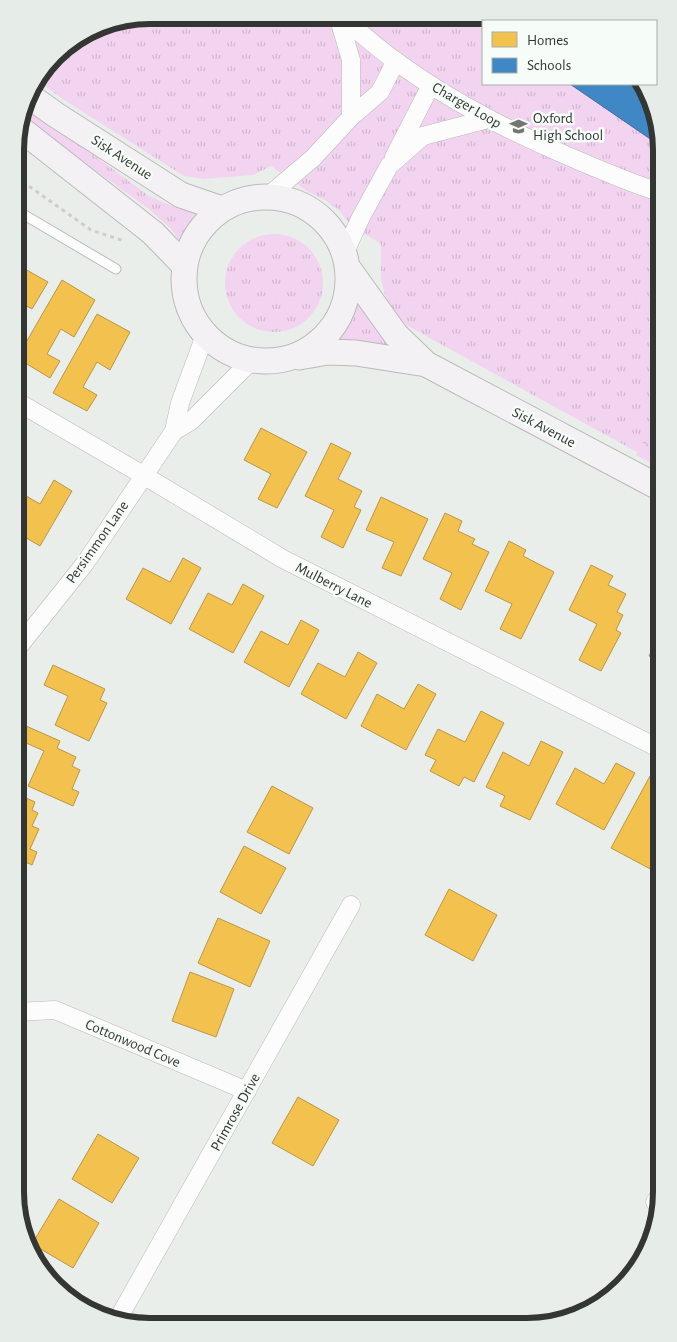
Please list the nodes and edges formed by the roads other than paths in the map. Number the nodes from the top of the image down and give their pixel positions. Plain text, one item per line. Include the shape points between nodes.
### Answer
1 (342, 24) edge
2 (350, 24) edge
3 (396, 61) junction
4 (431, 85) junction
5 (34, 99) edge
6 (351, 117) junction
7 (488, 119) junction
8 (25, 133) edge
9 (389, 166) junction
10 (653, 190) edge
11 (267, 196) junction
12 (222, 209) junction
13 (24, 215) edge
14 (346, 261) junction
15 (184, 265) junction
16 (116, 269) dead end
17 (205, 335) junction
18 (294, 357) junction
19 (251, 361) junction
20 (426, 364) junction
21 (24, 406) edge
22 (174, 431) junction
23 (143, 474) junction
24 (653, 484) edge
25 (24, 640) edge
26 (653, 745) edge
27 (351, 905) dead end
28 (24, 1012) edge
29 (247, 1091) junction
30 (121, 1315) edge

1 - 6 street via 351,60
2 - 3 street, Charger Loop
3 - 4 street, Charger Loop
3 - 6 street via 380,92
4 - 7 street, Charger Loop
4 - 9 street
5 - 12 street, Sisk Avenue via 181,195
6 - 11 street via 313,158
7 - 9 street via 423,136
7 - 10 street, Charger Loop via 632,184
8 - 15 street via 153,233
9 - 14 street via 361,218
11 - 12 street, Sisk Avenue via 244,200
11 - 14 street, Sisk Avenue via 292,201 315,213 333,231
12 - 15 street, Sisk Avenue via 204,224 191,243
13 - 16 lane
14 - 18 street, Sisk Avenue via 347,296 337,322 319,343
14 - 20 street, Sisk Avenue via 396,335
15 - 17 street, Sisk Avenue via 186,302
17 - 19 street, Sisk Avenue via 226,352
17 - 22 street, Persimmon Lane via 180,403
18 - 19 street, Sisk Avenue via 273,362
18 - 20 street, Sisk Avenue via 328,352
19 - 22 street, Persimmon Lane via 191,421
20 - 24 street, Sisk Avenue
21 - 23 street, Mulberry Lane
22 - 23 street, Persimmon Lane
23 - 25 street, Persimmon Lane via 86,562
23 - 26 street, Mulberry Lane via 283,559
27 - 29 street, Primrose Drive
28 - 29 street, Cottonwood Cove via 56,1010
29 - 30 street, Primrose Drive

